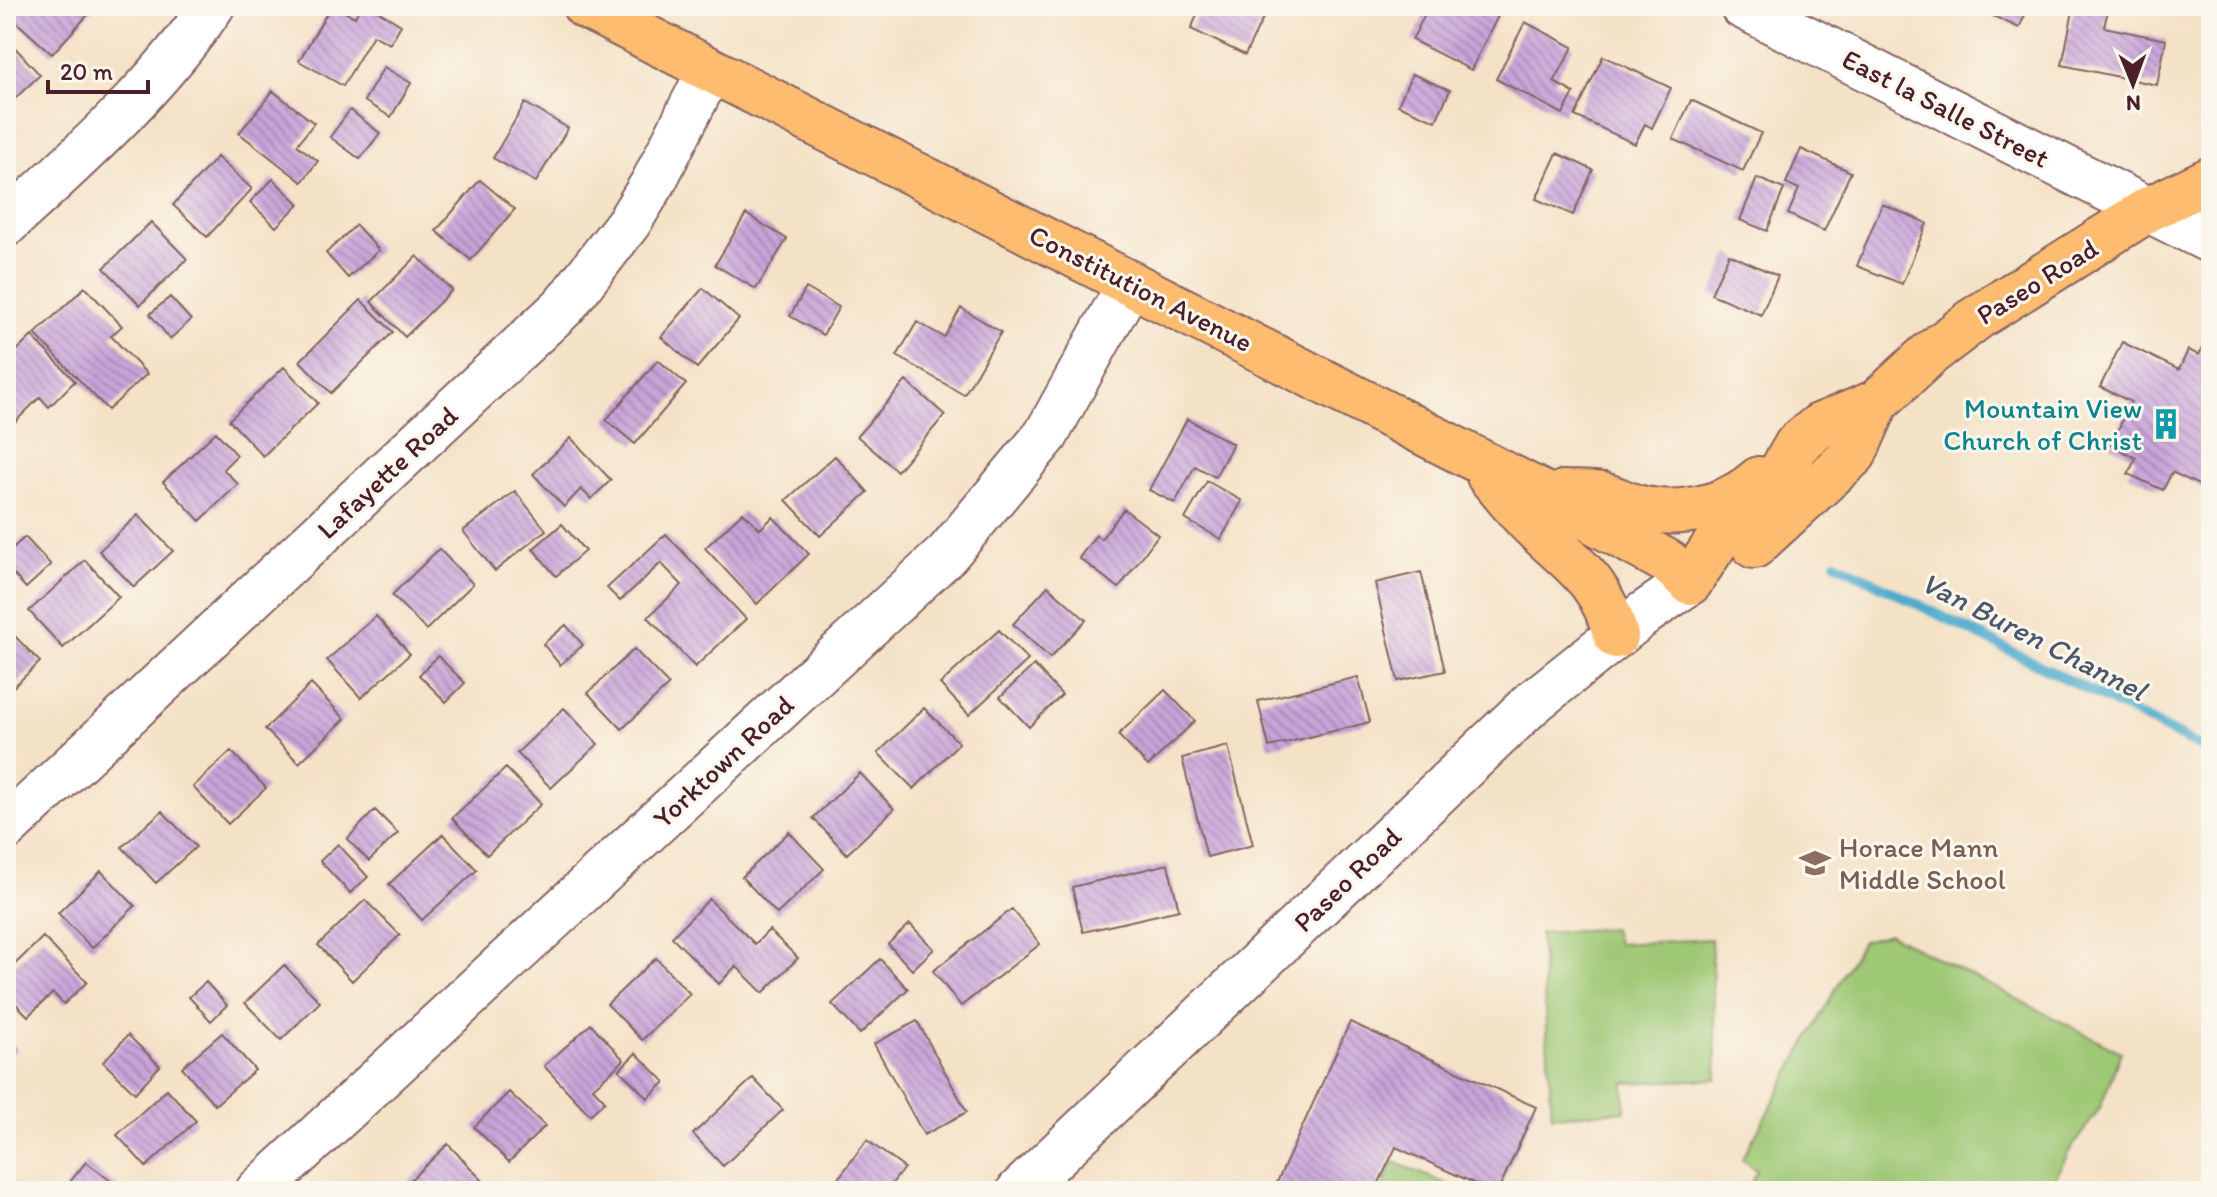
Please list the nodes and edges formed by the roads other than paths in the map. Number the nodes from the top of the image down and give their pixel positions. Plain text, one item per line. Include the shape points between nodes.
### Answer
1 (212, 6) edge
2 (585, 6) edge
3 (1742, 6) edge
4 (710, 70) junction
5 (2211, 179) edge
6 (2149, 209) junction
7 (6, 224) edge
8 (2211, 241) edge
9 (1130, 283) junction
10 (1877, 402) junction
11 (1797, 444) junction
12 (1471, 457) junction
13 (1540, 492) junction
14 (1690, 582) junction
15 (1616, 636) junction
16 (6, 828) edge
17 (258, 1191) edge
18 (1019, 1191) edge

1 - 7 street via 161,74
2 - 4 main road, Constitution Avenue
3 - 6 street, East la Salle Street
4 - 9 main road, Constitution Avenue
4 - 16 street, Lafayette Road via 653,183 564,306
5 - 6 main road, Paseo Road
6 - 8 street, East la Salle Street
6 - 10 main road, Paseo Road via 1978,317
9 - 12 main road, Constitution Avenue
9 - 17 street, Yorktown Road via 1046,435 947,554
10 - 11 main road, Paseo Road via 1819,426
10 - 14 main road, Paseo Road via 1854,454 1745,555
11 - 13 main road via 1753,485 1699,509 1665,512 1604,495
11 - 14 main road, Paseo Road via 1766,497 1721,535
12 - 13 main road, Constitution Avenue
12 - 15 main road via 1536,529 1572,558 1608,605
13 - 14 main road, Constitution Avenue via 1668,562
14 - 15 street, Paseo Road
15 - 18 street, Paseo Road via 1532,703

